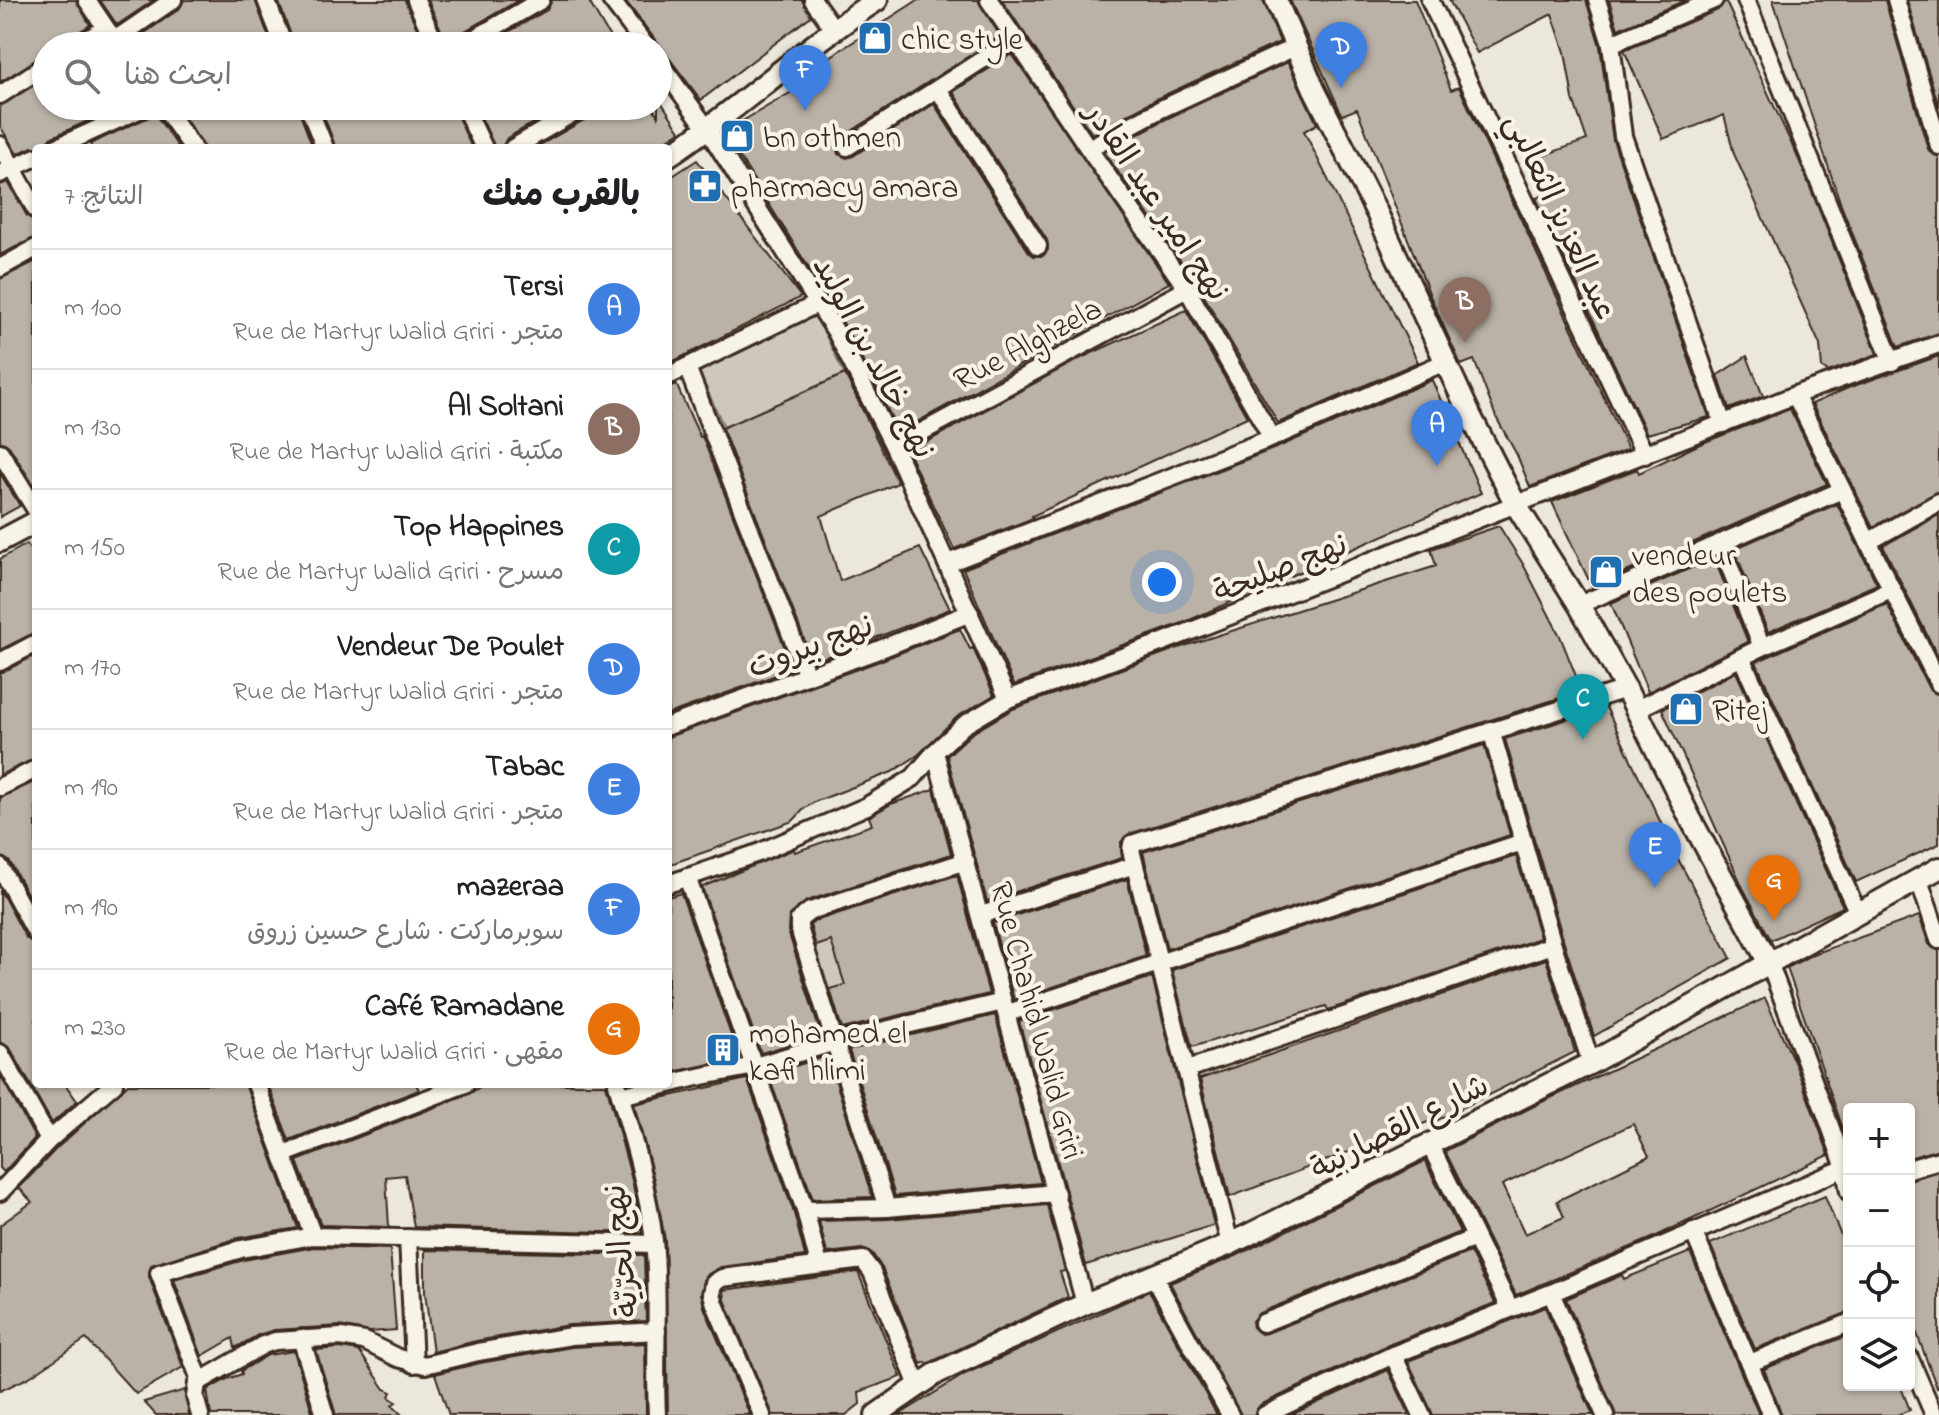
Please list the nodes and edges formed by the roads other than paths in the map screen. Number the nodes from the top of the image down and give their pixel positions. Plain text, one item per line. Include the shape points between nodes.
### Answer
1 (87, 0) edge
2 (173, 0) edge
3 (266, 0) edge
4 (416, 0) edge
5 (541, 0) edge
6 (611, 0) edge
7 (813, 0) edge
8 (877, 0) edge
9 (989, 0) edge
10 (1276, 0) edge
11 (1430, 0) edge
12 (1597, 0) edge
13 (1714, 0) edge
14 (1746, 0) edge
15 (1896, 0) edge
16 (833, 28) junction
17 (108, 32) edge
18 (122, 32) edge
19 (279, 32) edge
20 (430, 32) edge
21 (486, 32) edge
22 (635, 32) edge
23 (1016, 38) junction
24 (1611, 44) junction
25 (1295, 47) junction
26 (32, 74) edge
27 (672, 82) edge
28 (938, 89) junction
29 (0, 95) edge
30 (123, 120) edge
31 (173, 120) edge
32 (314, 120) edge
33 (471, 120) edge
34 (561, 120) edge
35 (708, 130) junction
36 (82, 143) edge
37 (190, 144) edge
38 (323, 144) edge
39 (482, 144) edge
40 (520, 144) edge
41 (0, 145) edge
42 (1939, 146) edge
43 (847, 147) dead end
44 (1089, 148) junction
45 (672, 153) edge
46 (32, 159) edge
47 (6, 171) edge
48 (32, 205) edge
49 (1038, 246) dead end
50 (32, 250) edge
51 (0, 268) edge
52 (1187, 289) junction
53 (819, 303) junction
54 (1939, 344) edge
55 (1445, 362) junction
56 (1892, 362) junction
57 (687, 367) junction
58 (672, 374) edge
59 (1795, 395) junction
60 (1723, 424) junction
61 (1272, 438) junction
62 (894, 447) junction
63 (0, 452) edge
64 (1645, 455) junction
65 (1842, 490) junction
66 (1939, 502) edge
67 (32, 504) edge
68 (1516, 505) junction
69 (32, 524) edge
70 (0, 541) edge
71 (1868, 542) junction
72 (1720, 543) junction
73 (948, 563) junction
74 (1891, 590) junction
75 (1579, 605) junction
76 (970, 613) junction
77 (32, 645) edge
78 (1762, 647) junction
79 (1742, 659) junction
80 (0, 662) edge
81 (807, 676) junction
82 (1939, 684) edge
83 (1626, 689) junction
84 (1008, 699) junction
85 (1635, 710) junction
86 (672, 725) edge
87 (1491, 730) junction
88 (935, 752) junction
89 (32, 771) edge
90 (0, 787) edge
91 (1523, 842) junction
92 (966, 861) junction
93 (1135, 865) junction
94 (0, 867) edge
95 (1939, 868) edge
96 (687, 877) junction
97 (1919, 880) junction
98 (672, 883) edge
99 (1858, 913) junction
100 (981, 915) junction
101 (32, 926) edge
102 (1939, 940) edge
103 (1553, 945) junction
104 (1160, 962) junction
105 (1770, 965) junction
106 (1005, 1008) junction
107 (835, 1042) junction
108 (0, 1053) edge
109 (1591, 1063) junction
110 (755, 1066) junction
111 (1188, 1069) junction
112 (672, 1081) edge
113 (109, 1088) edge
114 (258, 1088) edge
115 (442, 1088) edge
116 (619, 1090) edge
117 (420, 1092) edge
118 (49, 1140) junction
119 (1430, 1145) junction
120 (284, 1154) junction
121 (1939, 1160) edge
122 (1843, 1163) edge
123 (1915, 1167) edge
124 (1843, 1169) edge
125 (0, 1192) edge
126 (1056, 1193) junction
127 (887, 1208) junction
128 (805, 1210) junction
129 (1693, 1231) junction
130 (313, 1236) junction
131 (408, 1238) junction
132 (1475, 1238) junction
133 (654, 1244) junction
134 (1230, 1244) junction
135 (819, 1265) junction
136 (1154, 1277) junction
137 (1551, 1293) junction
138 (1085, 1304) junction
139 (1510, 1308) junction
140 (1263, 1323) dead end
141 (1843, 1325) edge
142 (657, 1331) junction
143 (301, 1338) junction
144 (1393, 1355) junction
145 (1750, 1363) junction
146 (414, 1364) junction
147 (1915, 1372) edge
148 (200, 1380) junction
149 (918, 1386) junction
150 (1932, 1414) edge
151 (200, 1415) edge
152 (325, 1415) edge
153 (657, 1415) edge
154 (762, 1415) edge
155 (876, 1415) edge
156 (1230, 1415) edge
157 (1265, 1415) edge
158 (1422, 1415) edge
159 (1605, 1415) edge
160 (1771, 1415) edge

1 - 17 street
2 - 18 street
3 - 19 street
4 - 20 street
5 - 21 street
6 - 22 street
7 - 16 street
8 - 16 street
9 - 23 street, نهج امير عبد القادر
10 - 25 street
11 - 64 street, عبد العزيز الثعالبي
12 - 24 street
13 - 24 street
14 - 56 street
15 - 42 street
16 - 35 street
23 - 28 street
23 - 44 street, نهج امير عبد القادر
24 - 60 street via 1623,136
25 - 44 street
25 - 55 street
26 - 29 street
27 - 35 street, نهج خالد بن الوليد
28 - 43 street
28 - 49 street
30 - 36 street
31 - 37 street
32 - 38 street
33 - 39 street
34 - 40 street
35 - 45 street
35 - 53 street, نهج خالد بن الوليد
41 - 47 street
44 - 52 street, نهج امير عبد القادر
46 - 47 street
47 - 48 street
50 - 51 street
52 - 61 street, نهج امير عبد القادر
52 - 62 street, Rue Alghzela
53 - 57 street
53 - 62 street, نهج خالد بن الوليد
54 - 56 street, نهج صليحة
55 - 61 street
55 - 68 street
56 - 59 street, نهج صليحة
57 - 58 street
57 - 81 street
59 - 60 street, نهج صليحة
59 - 65 street
60 - 64 street, نهج صليحة
61 - 73 street
62 - 73 street, نهج خالد بن الوليد
63 - 67 street
64 - 68 street, نهج صليحة
65 - 71 street
65 - 72 street
66 - 71 street
68 - 75 street
68 - 84 street, نهج صليحة
69 - 70 street
71 - 74 street
72 - 75 street
72 - 78 street
73 - 76 street, نهج خالد بن الوليد
74 - 78 street
74 - 82 street
75 - 83 street
76 - 81 street, نهج بيروت
76 - 84 street, نهج خالد بن الوليد
77 - 80 street
78 - 79 street
79 - 85 street
79 - 99 street
81 - 86 street, نهج بيروت
83 - 85 street
83 - 87 street
84 - 88 street, نهج صليحة via 964,725
85 - 105 street
87 - 91 street
87 - 93 street via 1137,840 1131,850
88 - 92 street, Rue Chahid Walid Griri
88 - 96 street, نهج صليحة via 913,778 867,806
89 - 90 street
91 - 103 street
91 - 104 street
92 - 100 street, Rue Chahid Walid Griri
92 - 107 street via 803,914 799,928
93 - 100 street
93 - 104 street
94 - 101 street
95 - 97 street, شارع القصارنية
96 - 98 street, نهج صليحة
96 - 110 street
97 - 99 street, شارع القصارنية
97 - 102 street
99 - 105 street, شارع القصارنية
100 - 106 street, Rue Chahid Walid Griri
103 - 109 street
103 - 111 street
104 - 106 street
104 - 111 street
105 - 109 street, شارع القصارنية
105 - 122 street
106 - 107 street
106 - 126 street, Rue Chahid Walid Griri
107 - 110 street
107 - 127 street
108 - 118 street
109 - 119 street, شارع القصارنية
110 - 112 street
110 - 128 street
111 - 134 street
113 - 118 street
114 - 120 street
115 - 117 street
116 - 133 street, نهج الحرّيّة
117 - 120 street
118 - 125 street
119 - 132 street
119 - 134 street, شارع القصارنية
120 - 130 street
121 - 123 street
124 - 129 street
126 - 127 street
126 - 138 street, Rue Chahid Walid Griri
127 - 128 street
128 - 135 street
129 - 137 street
129 - 145 street
130 - 131 street
130 - 148 street via 241,1249 159,1273
131 - 133 street
131 - 146 street
132 - 139 street
132 - 140 street
133 - 142 street, نهج الحرّيّة
134 - 136 street, شارع القصارنية
135 - 149 street via 856,1259 868,1264
135 - 154 street via 714,1283 719,1316
136 - 138 street, شارع القصارنية
136 - 156 street
137 - 139 street
137 - 159 street
138 - 149 street, شارع القصارنية
139 - 144 street
141 - 145 street
142 - 146 street via 571,1336
142 - 153 street, نهج الحرّيّة
143 - 146 street via 364,1341
143 - 148 street via 263,1345
143 - 152 street
144 - 157 street
144 - 158 street
145 - 160 street
147 - 150 street
148 - 151 street via 195,1389
149 - 155 street, شارع القصارنية

